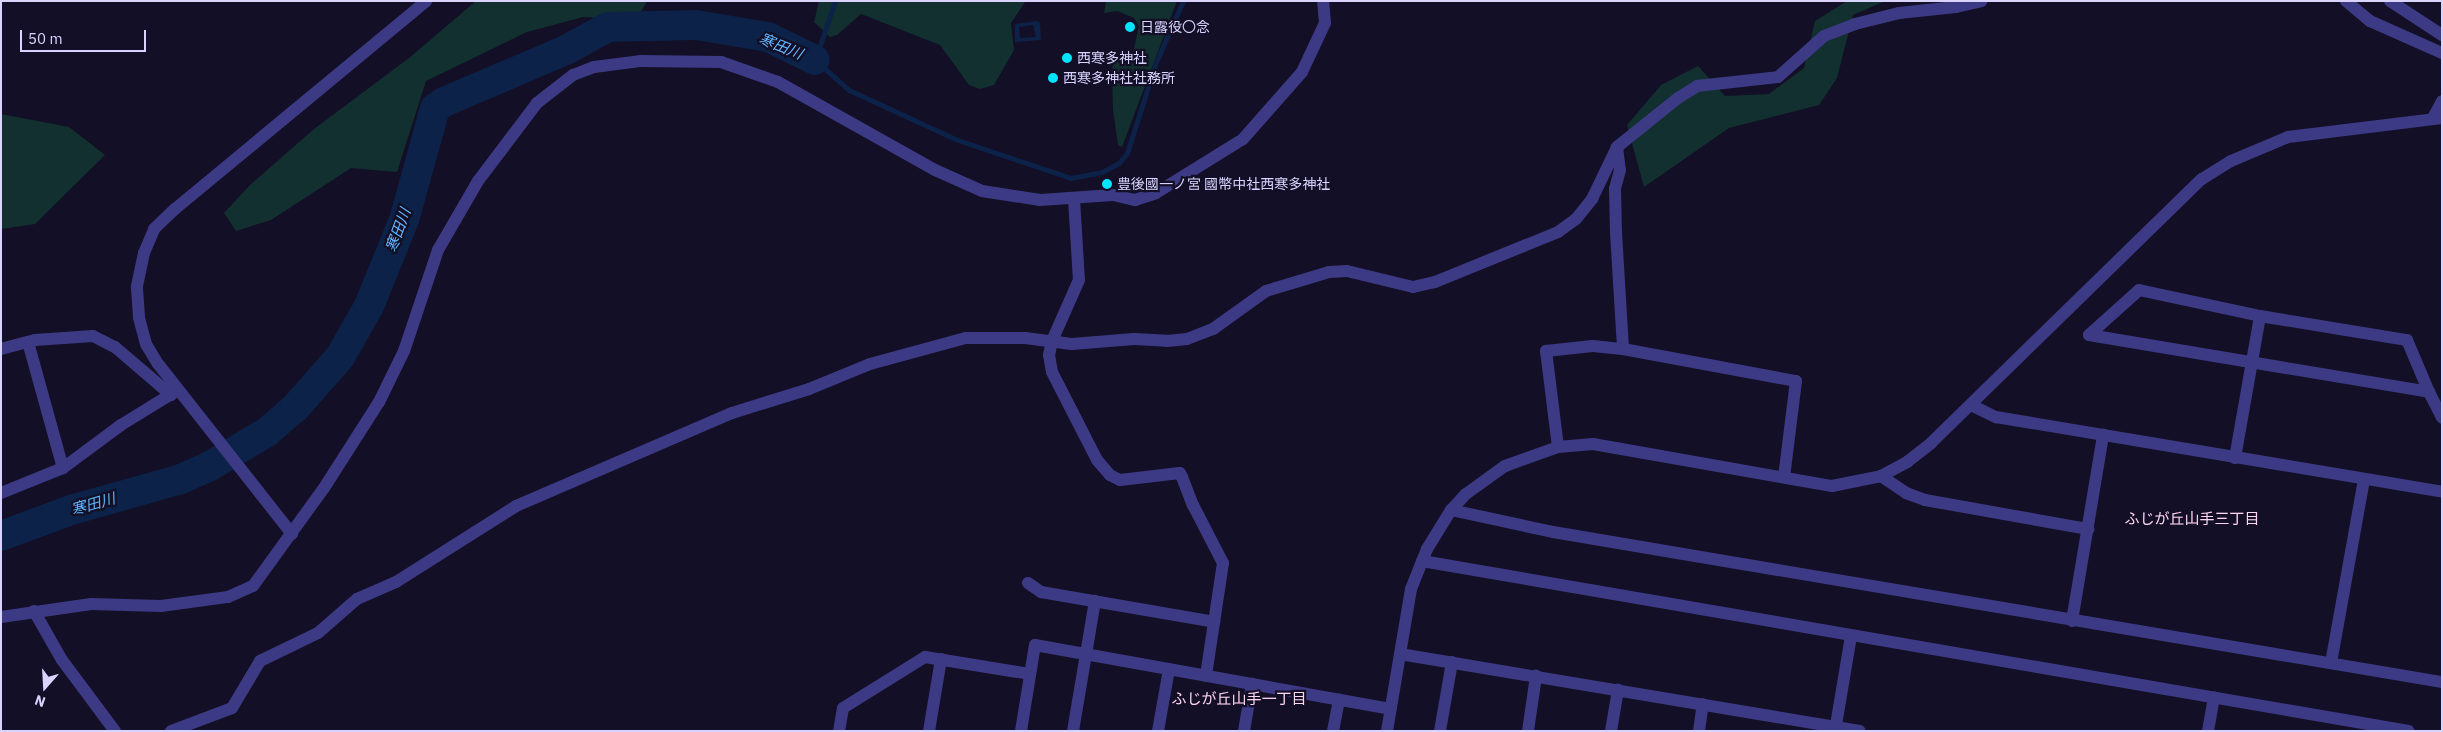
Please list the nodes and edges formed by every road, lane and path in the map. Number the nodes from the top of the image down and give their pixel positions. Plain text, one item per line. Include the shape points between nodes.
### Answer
1 (426, 1) edge
2 (1323, 1) edge
3 (1981, 1) edge
4 (2346, 1) edge
5 (2390, 1) edge
6 (2442, 35) edge
7 (2442, 53) edge
8 (2442, 101) edge
9 (2437, 118) edge
10 (1617, 146) junction
11 (1074, 199) junction
12 (2260, 316) junction
13 (1052, 341) junction
14 (28, 342) junction
15 (1, 348) edge
16 (1623, 348) junction
17 (2252, 363) junction
18 (175, 392) junction
19 (2429, 392) junction
20 (1971, 405) junction
21 (2442, 418) edge
22 (2103, 435) junction
23 (1558, 447) junction
24 (2235, 458) junction
25 (64, 468) junction
26 (1881, 476) junction
27 (1784, 477) junction
28 (2364, 480) junction
29 (2442, 492) edge
30 (1, 493) edge
31 (1451, 510) junction
32 (2088, 529) junction
33 (292, 534) junction
34 (1422, 561) junction
35 (1028, 583) dead end
36 (1095, 601) junction
37 (34, 611) junction
38 (1, 617) edge
39 (2072, 621) junction
40 (1214, 622) junction
41 (1851, 636) junction
42 (1086, 654) junction
43 (1400, 654) junction
44 (941, 659) junction
45 (1452, 662) junction
46 (2331, 663) junction
47 (1168, 669) junction
48 (1030, 674) junction
49 (1206, 676) junction
50 (1536, 676) junction
51 (2442, 682) edge
52 (1252, 684) junction
53 (1618, 690) junction
54 (2214, 698) junction
55 (1339, 700) junction
56 (1703, 704) junction
57 (1390, 709) junction
58 (1785, 724) edge
59 (1835, 729) edge
60 (115, 731) edge
61 (171, 731) edge
62 (839, 731) edge
63 (929, 731) edge
64 (1021, 731) edge
65 (1073, 731) edge
66 (1158, 731) edge
67 (1244, 731) edge
68 (1333, 731) edge
69 (1387, 731) edge
70 (1440, 731) edge
71 (1528, 731) edge
72 (1610, 731) edge
73 (1699, 731) edge
74 (1860, 731) edge
75 (2208, 731) edge
76 (2408, 731) edge

1 - 18 street via 154,229 144,253 137,286 139,317 146,344
2 - 11 street via 1325,23 1312,56 1302,72 1243,139 1142,199 1113,195
3 - 10 street via 1899,13 1855,24 1824,36 1778,77 1698,86
4 - 7 street via 2370,21
5 - 6 street
8 - 9 street
9 - 20 street via 2288,137 2209,174
10 - 13 street via 1592,199 1576,219 1558,232 1436,282 1413,287 1347,270 1329,272 1266,291 1222,324 1187,339 1072,344
10 - 16 street via 1620,170 1615,190 1616,233
11 - 13 street via 1079,280
11 - 33 street via 1027,200 982,191 935,170 798,92 734,65 712,61 659,60 606,64 581,71 556,86 537,103 478,181 438,250 409,338 379,402
12 - 17 street
12 - 17 street via 2138,290 2089,335
12 - 19 street via 2407,340
13 - 40 street via 1049,360 1056,382 1103,468 1120,480 1180,473 1223,563
13 - 61 street via 966,338 870,364 808,389 750,406 564,482 516,506 419,564 396,582 357,600 318,633 260,660 232,708
14 - 15 street
14 - 18 street via 93,336 116,347
14 - 25 street
16 - 23 street via 1593,346 1546,351
16 - 27 street via 1796,381
17 - 19 street
17 - 24 street
18 - 25 street via 121,425
18 - 33 street
19 - 21 street
20 - 22 street via 1996,417
20 - 26 street via 1907,462
22 - 24 street
22 - 32 street
23 - 27 street via 1593,444
23 - 31 street via 1505,466
24 - 28 street
25 - 30 street
26 - 27 street via 1832,486
26 - 32 street via 1925,500
28 - 29 street
28 - 46 street
31 - 34 street via 1435,532
31 - 39 street via 1553,532
32 - 39 street
33 - 37 street via 263,575 237,595 162,606 91,604
34 - 41 street
34 - 43 street via 1411,589
35 - 36 street via 1042,592
36 - 40 street
36 - 42 street
37 - 38 street
37 - 60 street via 62,660
39 - 46 street
40 - 49 street
41 - 54 street
41 - 59 street
42 - 47 street
42 - 48 street via 1035,645
42 - 65 street
43 - 45 street
43 - 57 street
44 - 48 street
44 - 62 street via 925,657 843,708
44 - 63 street
45 - 50 street
45 - 70 street
46 - 51 street
47 - 49 street
47 - 66 street
48 - 64 street
49 - 52 street
50 - 53 street
50 - 71 street
52 - 55 street
52 - 67 street
53 - 56 street
53 - 72 street
54 - 75 street
54 - 76 street
55 - 57 street
55 - 68 street
56 - 58 street
56 - 73 street
57 - 69 street
58 - 59 street
59 - 74 street

